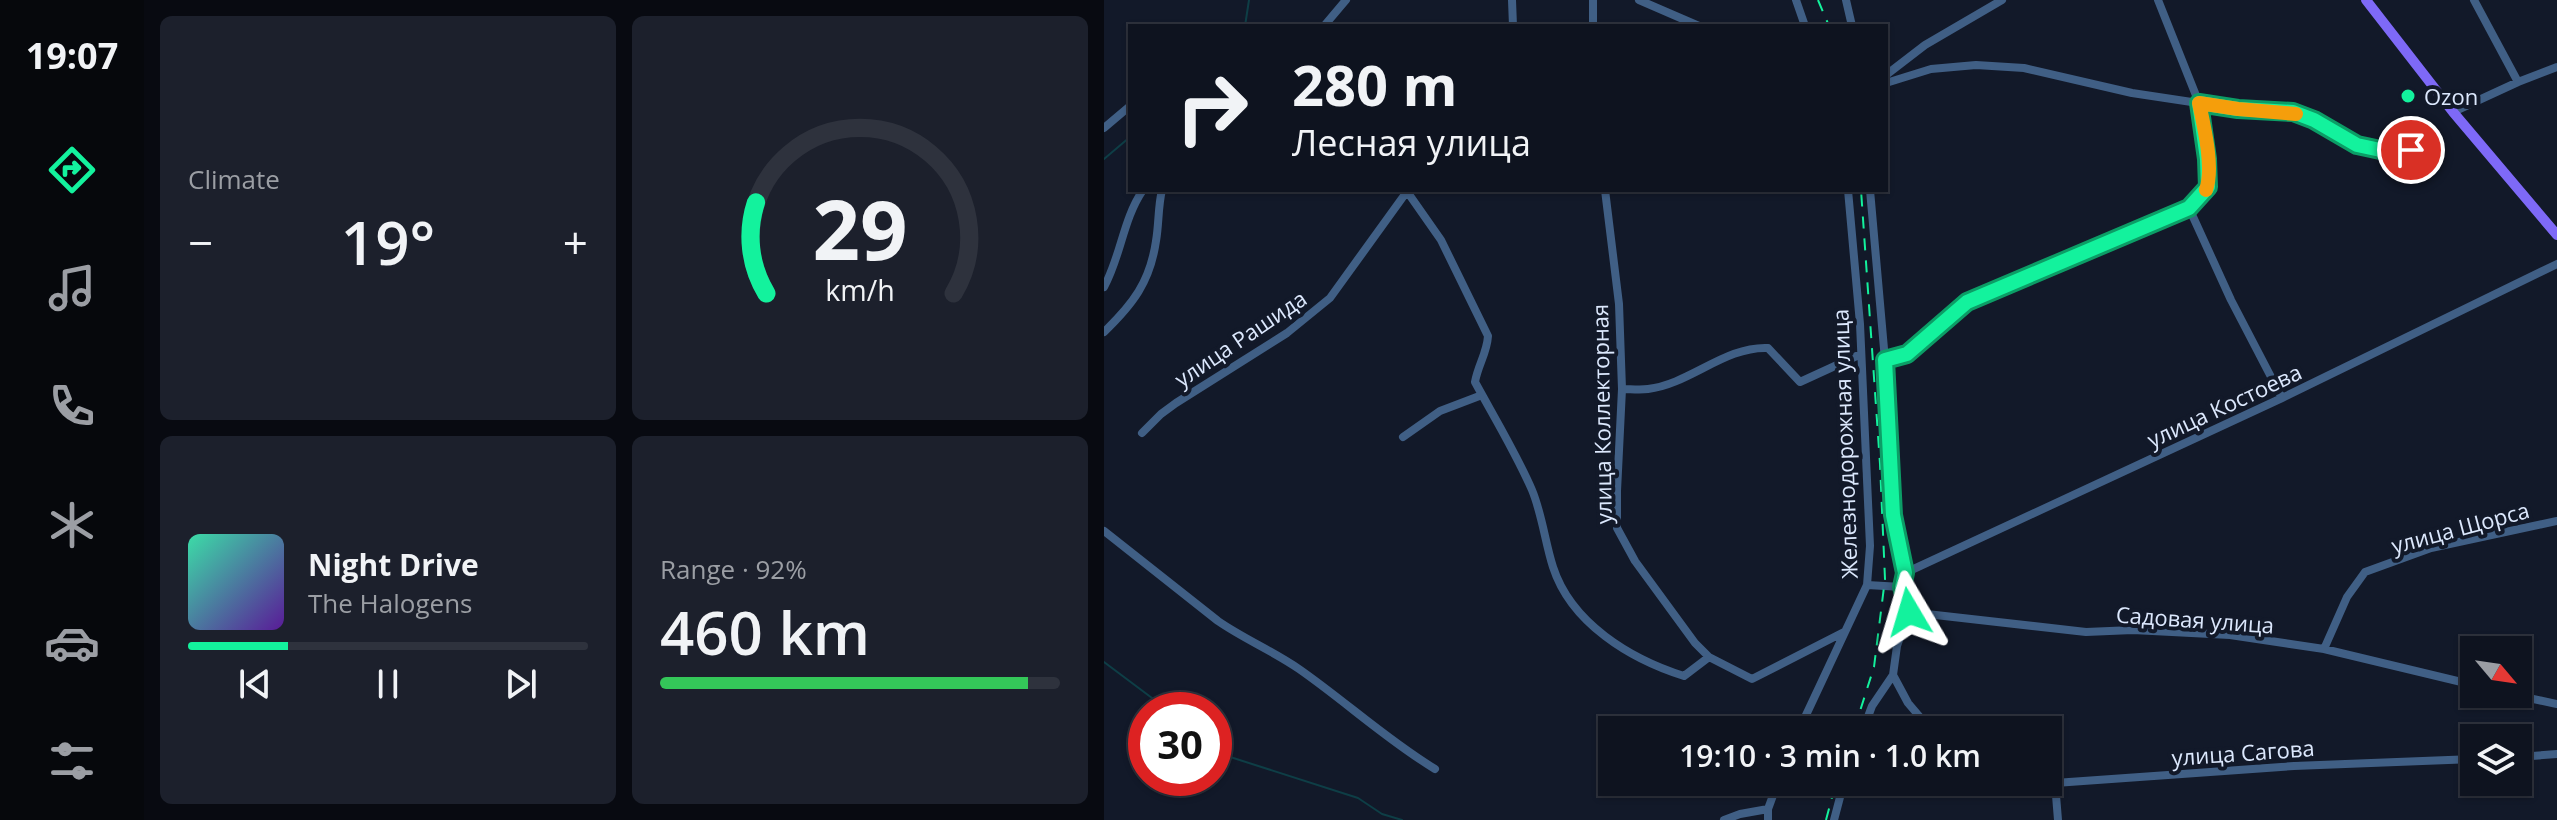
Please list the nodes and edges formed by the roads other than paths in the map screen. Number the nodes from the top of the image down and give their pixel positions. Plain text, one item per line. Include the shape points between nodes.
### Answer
1 (1346, 0) edge
2 (1512, 0) edge
3 (1593, 0) edge
4 (1639, 0) edge
5 (1796, 0) edge
6 (1846, 0) edge
7 (2002, 0) edge
8 (2158, 0) edge
9 (2366, 0) edge
10 (2474, 0) edge
11 (1326, 24) edge
12 (1513, 24) edge
13 (1593, 24) edge
14 (1694, 24) edge
15 (1804, 24) edge
16 (1852, 24) edge
17 (2557, 67) edge
18 (1888, 73) edge
19 (1888, 82) edge
20 (2518, 82) junction
21 (2199, 103) junction
22 (1128, 108) edge
23 (2453, 112) junction
24 (1104, 128) edge
25 (2411, 150) dead end
26 (1142, 192) edge
27 (1162, 192) edge
28 (1406, 192) edge
29 (1408, 192) edge
30 (1605, 192) edge
31 (1848, 192) edge
32 (1870, 192) edge
33 (2189, 208) junction
34 (2556, 232) edge
35 (2557, 264) edge
36 (1104, 287) edge
37 (1104, 332) edge
38 (1861, 354) junction
39 (1885, 360) junction
40 (1622, 389) junction
41 (1482, 395) junction
42 (2282, 398) junction
43 (1142, 433) dead end
44 (1403, 437) dead end
45 (2557, 521) edge
46 (1104, 531) edge
47 (1905, 573) junction
48 (1867, 585) junction
49 (1902, 587) junction
50 (1909, 612) junction
51 (1844, 632) junction
52 (2324, 649) junction
53 (1709, 657) junction
54 (1893, 675) junction
55 (2460, 682) edge
56 (2532, 699) edge
57 (2557, 704) edge
58 (1805, 716) edge
59 (1868, 716) edge
60 (1919, 716) edge
61 (2557, 754) edge
62 (2532, 756) edge
63 (2460, 760) edge
64 (1435, 769) dead end
65 (2062, 783) edge
66 (1773, 796) edge
67 (1840, 796) edge
68 (2056, 796) edge
69 (1768, 809) junction
70 (1724, 820) edge
71 (1768, 820) edge
72 (1834, 820) edge
73 (2058, 820) edge

1 - 11 street
2 - 12 street
3 - 13 street
4 - 14 street
5 - 15 street
6 - 16 street
7 - 18 street
8 - 21 street
9 - 23 main road
10 - 20 street
17 - 20 street
19 - 21 street via 1931,69 2024,68
20 - 23 street
21 - 25 street via 2293,112 2357,145
21 - 33 street via 2208,187
22 - 24 street
23 - 34 main road
26 - 36 street via 1132,205
27 - 37 street via 1149,274 1130,307
28 - 43 street, улица Рашида via 1330,298 1287,333 1176,403
29 - 41 street via 1441,240 1488,336 1476,372
30 - 40 street, улица Коллекторная via 1619,304
31 - 38 street, Железнодорожная улица
32 - 39 street
33 - 39 street via 1967,302 1907,354
33 - 42 street
35 - 42 street, улица Костоева
38 - 40 street via 1800,382 1768,348 1751,348 1669,383
38 - 48 street, Железнодорожная улица via 1870,546
39 - 47 street via 1893,515
40 - 53 street, улица Коллекторная via 1617,528 1635,561
41 - 44 street via 1440,411
41 - 53 street via 1533,492 1553,569 1573,605 1607,637 1671,672 1684,676
42 - 47 street, улица Костоева
45 - 52 street, улица Щорса via 2431,548 2365,572 2347,597
46 - 64 street via 1218,621 1286,660
47 - 49 street
48 - 49 street
48 - 51 street, Железнодорожная улица
49 - 50 street
50 - 52 street, Садовая улица via 2086,632 2230,635
50 - 54 street
51 - 53 street via 1752,679
51 - 58 street, Железнодорожная улица
52 - 55 street, Садовая улица
54 - 59 street
54 - 60 street
56 - 57 street
61 - 62 street
63 - 65 street, улица Сагова
66 - 69 street
67 - 72 street
68 - 73 street
69 - 70 street
69 - 71 street

